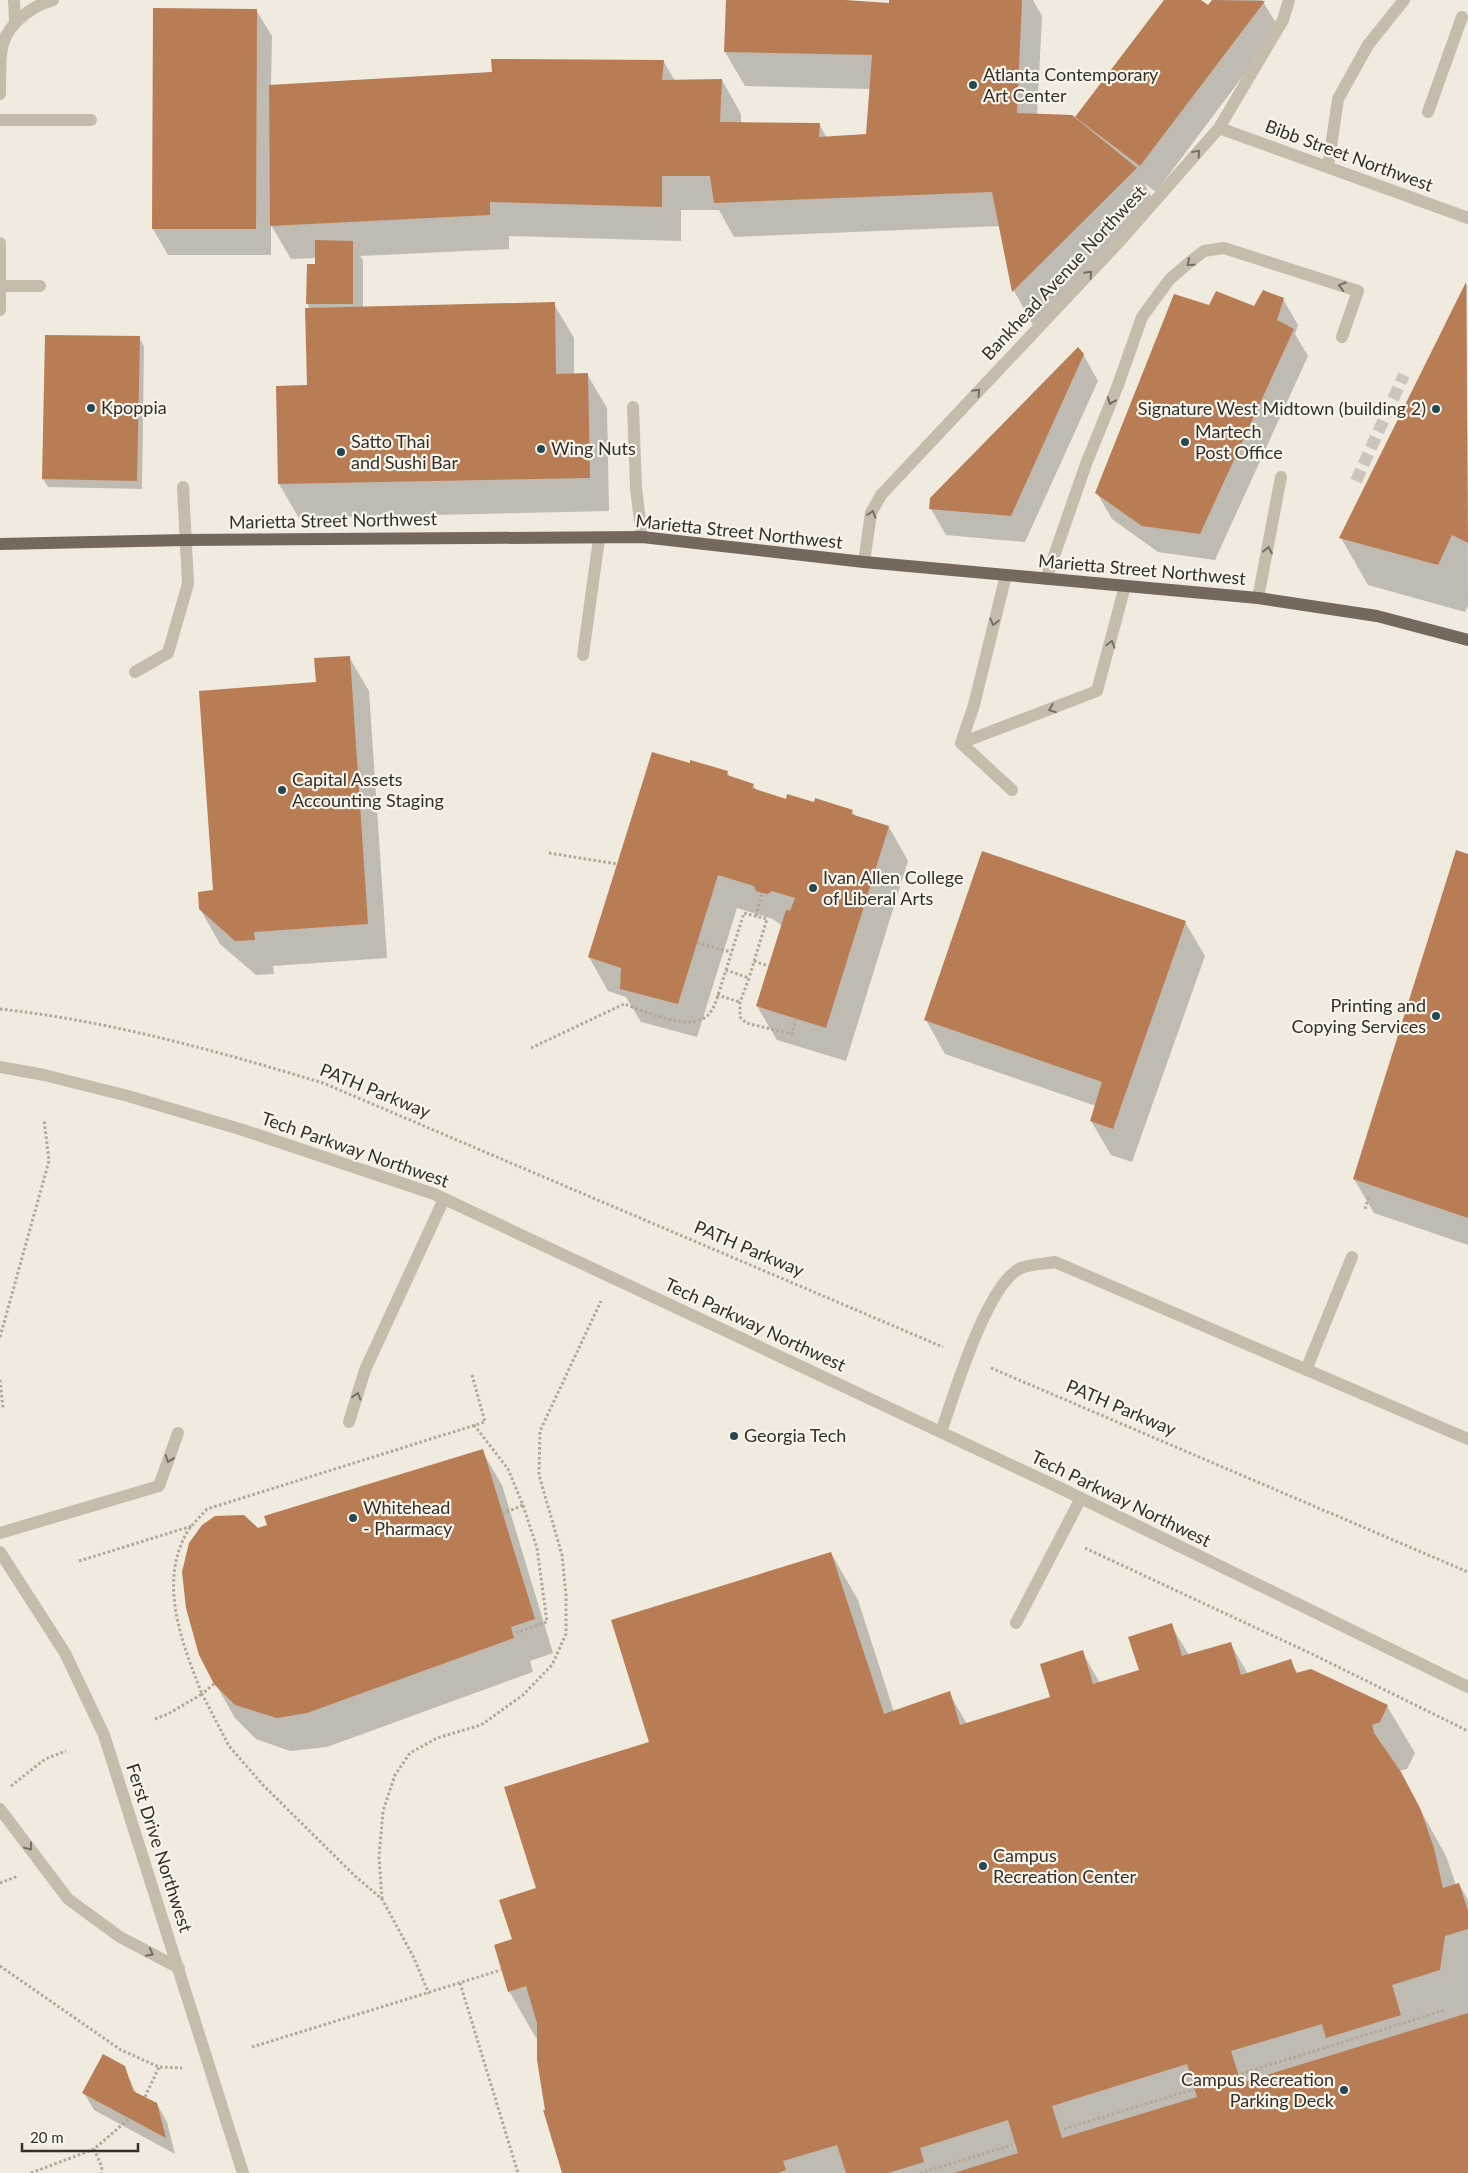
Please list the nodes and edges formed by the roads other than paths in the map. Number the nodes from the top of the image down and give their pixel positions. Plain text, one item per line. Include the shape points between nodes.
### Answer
1 (14, 0) edge
2 (53, 0) edge
3 (1289, 0) edge
4 (1404, 0) edge
5 (1462, 17) dead end
6 (16, 21) junction
7 (0, 94) edge
8 (1428, 112) dead end
9 (0, 120) edge
10 (91, 120) dead end
11 (1219, 128) junction
12 (1328, 167) junction
13 (1468, 218) edge
14 (0, 243) edge
15 (1, 286) edge
16 (40, 286) dead end
17 (0, 310) edge
18 (1342, 337) dead end
19 (633, 407) dead end
20 (1281, 477) dead end
21 (183, 487) dead end
22 (642, 537) junction
23 (599, 539) junction
24 (185, 540) junction
25 (0, 544) edge
26 (864, 562) junction
27 (1006, 575) junction
28 (1046, 579) junction
29 (1125, 586) junction
30 (1258, 598) junction
31 (1468, 640) edge
32 (583, 655) dead end
33 (135, 672) dead end
34 (961, 743) junction
35 (1012, 790) dead end
36 (0, 1067) edge
37 (444, 1198) junction
38 (1352, 1257) dead end
39 (1306, 1370) junction
40 (349, 1422) dead end
41 (941, 1432) junction
42 (178, 1433) dead end
43 (1468, 1439) edge
44 (1081, 1498) junction
45 (0, 1533) edge
46 (0, 1552) edge
47 (1016, 1623) dead end
48 (1468, 1688) edge
49 (0, 1808) edge
50 (179, 1968) junction
51 (243, 2173) edge

1 - 6 street
2 - 6 street
3 - 11 street, Bankhead Avenue Northwest via 1283,20
4 - 12 street via 1368,45 1338,99
5 - 8 street
6 - 7 street via 1,52
9 - 10 street
11 - 12 street, Bibb Street Northwest
26 -> 11 street, Bankhead Avenue Northwest via 871,513 881,495 1119,242
12 - 13 street, Bibb Street Northwest
14 - 15 street
15 - 16 street
15 - 17 street
18 -> 28 street via 1358,290 1224,248 1204,251 1191,261 1170,279 1142,317
19 - 22 street via 636,488
30 -> 20 street
21 - 24 street
22 - 23 main road, Marietta Street Northwest
22 - 26 main road, Marietta Street Northwest
23 - 24 main road, Marietta Street Northwest
23 - 32 street
24 - 25 main road, Marietta Street Northwest
24 - 33 street via 188,584 168,653
26 - 27 main road, Marietta Street Northwest
27 - 28 main road, Marietta Street Northwest
27 -> 34 street via 974,705
28 - 29 main road, Marietta Street Northwest
29 - 30 main road, Marietta Street Northwest
29 - 34 street via 1098,691
30 - 31 main road, Marietta Street Northwest via 1377,616
34 - 35 street
36 - 37 street, Tech Parkway Northwest via 128,1096 243,1130
40 -> 37 street via 365,1370
37 - 41 street, Tech Parkway Northwest
38 - 39 street
39 - 41 street via 1055,1262 1021,1268 1003,1282 983,1319
39 - 43 street
41 - 44 street, Tech Parkway Northwest
42 -> 45 street via 159,1486
44 - 47 street
44 - 48 street, Tech Parkway Northwest
46 - 50 street, Ferst Drive Northwest via 65,1653 104,1735
49 -> 50 street via 68,1899 120,1937
50 - 51 street, Ferst Drive Northwest

